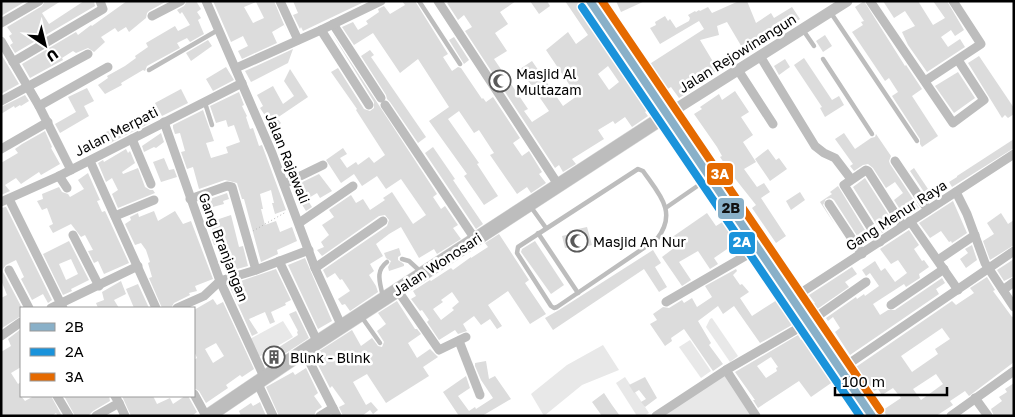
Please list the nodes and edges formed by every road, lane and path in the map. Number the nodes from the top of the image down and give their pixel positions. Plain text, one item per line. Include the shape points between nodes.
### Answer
1 (39, 1) edge
2 (100, 1) edge
3 (181, 1) edge
4 (206, 1) edge
5 (280, 1) edge
6 (420, 1) edge
7 (438, 1) edge
8 (590, 1) edge
9 (847, 1) edge
10 (870, 1) edge
11 (953, 1) edge
12 (376, 2) edge
13 (830, 12) junction
14 (152, 16) dead end
15 (1, 23) edge
16 (333, 24) junction
17 (802, 29) junction
18 (218, 30) junction
19 (321, 30) junction
20 (298, 40) junction
21 (1, 41) edge
22 (814, 46) dead end
23 (88, 54) dead end
24 (760, 56) junction
25 (823, 59) dead end
26 (958, 60) junction
27 (13, 62) junction
28 (460, 64) dead end
29 (108, 67) dead end
30 (236, 68) junction
31 (149, 70) dead end
32 (738, 70) junction
33 (925, 81) junction
34 (242, 82) junction
35 (27, 87) junction
36 (1, 101) edge
37 (205, 101) junction
38 (369, 105) dead end
39 (39, 106) junction
40 (668, 114) junction
41 (48, 122) junction
42 (164, 122) junction
43 (773, 124) dead end
44 (212, 125) dead end
45 (872, 134) dead end
46 (132, 139) junction
47 (917, 141) dead end
48 (1, 148) edge
49 (1014, 154) edge
50 (90, 161) junction
51 (895, 161) dead end
52 (323, 165) dead end
53 (71, 170) junction
54 (59, 176) junction
55 (710, 177) junction
56 (847, 182) junction
57 (151, 184) dead end
58 (284, 184) junction
59 (353, 186) dead end
60 (559, 186) junction
61 (67, 188) dead end
62 (956, 192) junction
63 (190, 199) junction
64 (154, 200) dead end
65 (5, 201) edge
66 (830, 204) dead end
67 (529, 205) junction
68 (667, 207) junction
69 (293, 208) junction
70 (928, 210) junction
71 (115, 216) junction
72 (384, 221) dead end
73 (299, 223) junction
74 (907, 223) junction
75 (546, 228) junction
76 (538, 233) junction
77 (73, 235) dead end
78 (246, 235) junction
79 (975, 235) junction
80 (475, 240) junction
81 (880, 242) junction
82 (759, 248) junction
83 (308, 250) junction
84 (1014, 250) edge
85 (862, 254) junction
86 (402, 259) dead end
87 (938, 260) junction
88 (280, 261) junction
89 (387, 262) dead end
90 (138, 266) junction
91 (315, 268) junction
92 (988, 268) junction
93 (944, 269) junction
94 (9, 270) dead end
95 (256, 270) junction
96 (423, 274) junction
97 (220, 281) junction
98 (866, 282) dead end
99 (1014, 282) edge
100 (98, 286) junction
101 (958, 290) junction
102 (1003, 290) junction
103 (398, 291) junction
104 (578, 293) junction
105 (792, 298) junction
106 (384, 299) junction
107 (666, 302) dead end
108 (891, 305) dead end
109 (62, 306) edge
110 (28, 307) edge
111 (156, 307) edge
112 (179, 307) edge
113 (1014, 307) edge
114 (360, 315) junction
115 (808, 322) junction
116 (20, 325) edge
117 (342, 327) junction
118 (1, 336) edge
119 (318, 343) junction
120 (380, 343) dead end
121 (304, 351) junction
122 (841, 369) junction
123 (726, 370) junction
124 (1014, 371) edge
125 (261, 381) junction
126 (480, 395) dead end
127 (195, 396) edge
128 (58, 397) edge
129 (975, 398) junction
130 (117, 400) edge
131 (335, 412) edge
132 (69, 416) edge
133 (96, 416) edge
134 (125, 416) edge
135 (207, 416) edge
136 (273, 416) edge
137 (320, 416) edge
138 (656, 416) edge
139 (756, 416) edge
140 (872, 416) edge
141 (951, 416) edge
142 (988, 416) edge

1 - 15 street
2 - 27 street via 104,9
3 - 14 street
4 - 18 street, Jalan Rajawali
5 - 20 street
6 - 28 lane
7 - 60 street
8 - 40 main road
9 - 13 main road, Jalan Rejowinangun
10 - 33 street
11 - 26 street via 981,44
12 - 16 street
13 - 17 main road, Jalan Rejowinangun
13 - 47 lane
16 - 19 street
16 - 80 street
17 - 22 lane
17 - 24 main road, Jalan Rejowinangun
18 - 30 street, Jalan Rajawali
18 - 31 lane
19 - 20 street
19 - 38 street
20 - 30 street
21 - 27 street
23 - 35 street
24 - 32 main road, Jalan Rejowinangun
24 - 56 street via 816,146 835,158
25 - 45 lane
26 - 33 street
26 - 33 street via 984,100 954,123
27 - 35 street
29 - 39 street
30 - 34 street, Jalan Rajawali
32 - 40 main road, Jalan Rejowinangun
32 - 43 street
34 - 37 street, Jalan Merpati
34 - 58 street, Jalan Rajawali
35 - 36 street
35 - 39 street
37 - 42 street, Jalan Merpati
37 - 44 lane
39 - 41 street
40 - 55 main road
40 - 60 main road, Jalan Wonosari
41 - 48 street
41 - 53 street
42 - 46 street, Jalan Merpati
42 - 63 street, Gang Branjangan
46 - 50 street, Jalan Merpati
46 - 57 street
49 - 62 street, Gang Menur Raya
50 - 53 street, Jalan Merpati
50 - 71 street
51 - 70 street
52 - 58 street
53 - 54 street, Jalan Merpati
54 - 61 street
54 - 65 street, Jalan Merpati
55 - 68 lane
55 - 82 main road
56 - 74 street via 868,171
56 - 81 street
58 - 69 street, Jalan Rajawali
59 - 73 street
60 - 67 main road, Jalan Wonosari
62 - 70 street, Gang Menur Raya
62 - 79 street
63 - 78 street via 230,185
63 - 97 street, Gang Branjangan
64 - 71 street
65 - 109 street
66 - 85 street
67 - 75 lane
67 - 80 main road, Jalan Wonosari
68 - 75 lane via 644,171 638,169
68 - 104 lane via 666,223 657,239
69 - 73 street, Jalan Rajawali
69 - 78 path
70 - 74 street, Gang Menur Raya
71 - 90 street
72 - 91 street
73 - 83 street, Jalan Rajawali
74 - 81 street, Gang Menur Raya
74 - 87 street
75 - 76 lane
76 - 104 lane
76 - 104 lane via 518,247 517,253 551,306 554,308
77 - 100 street
78 - 95 street
79 - 87 street
79 - 92 street
80 - 96 main road, Jalan Wonosari
81 - 85 street, Gang Menur Raya
82 - 105 main road
82 - 107 street
83 - 88 street
83 - 91 street, Jalan Rajawali
84 - 92 street
85 - 105 street, Gang Menur Raya
86 - 96 lane
87 - 93 street
88 - 95 street
88 - 119 street
89 - 106 lane via 378,274
90 - 100 street
90 - 111 street
91 - 117 street, Jalan Rajawali
92 - 101 street
92 - 102 street
93 - 101 street
93 - 108 street
94 - 110 street
95 - 97 street
96 - 103 main road, Jalan Wonosari
97 - 112 street via 204,296
97 - 125 street, Gang Branjangan
98 - 115 street
99 - 102 street
100 - 109 street
101 - 122 street
102 - 113 street
103 - 106 main road, Jalan Wonosari
103 - 126 street via 437,349 462,339
105 - 115 main road
106 - 114 main road, Jalan Wonosari
114 - 117 main road, Jalan Wonosari
114 - 120 lane
115 - 122 main road
115 - 123 street
116 - 118 street
117 - 119 main road, Jalan Wonosari
119 - 121 main road, Jalan Wonosari
121 - 125 main road, Jalan Wonosari
121 - 131 street
122 - 140 main road
123 - 138 street
123 - 139 street
124 - 129 street
125 - 135 main road, Jalan Wonosari
125 - 136 street, Gang Branjangan
127 - 135 street
128 - 132 street
129 - 141 street
129 - 142 street
130 - 133 street
130 - 134 street
131 - 137 street

